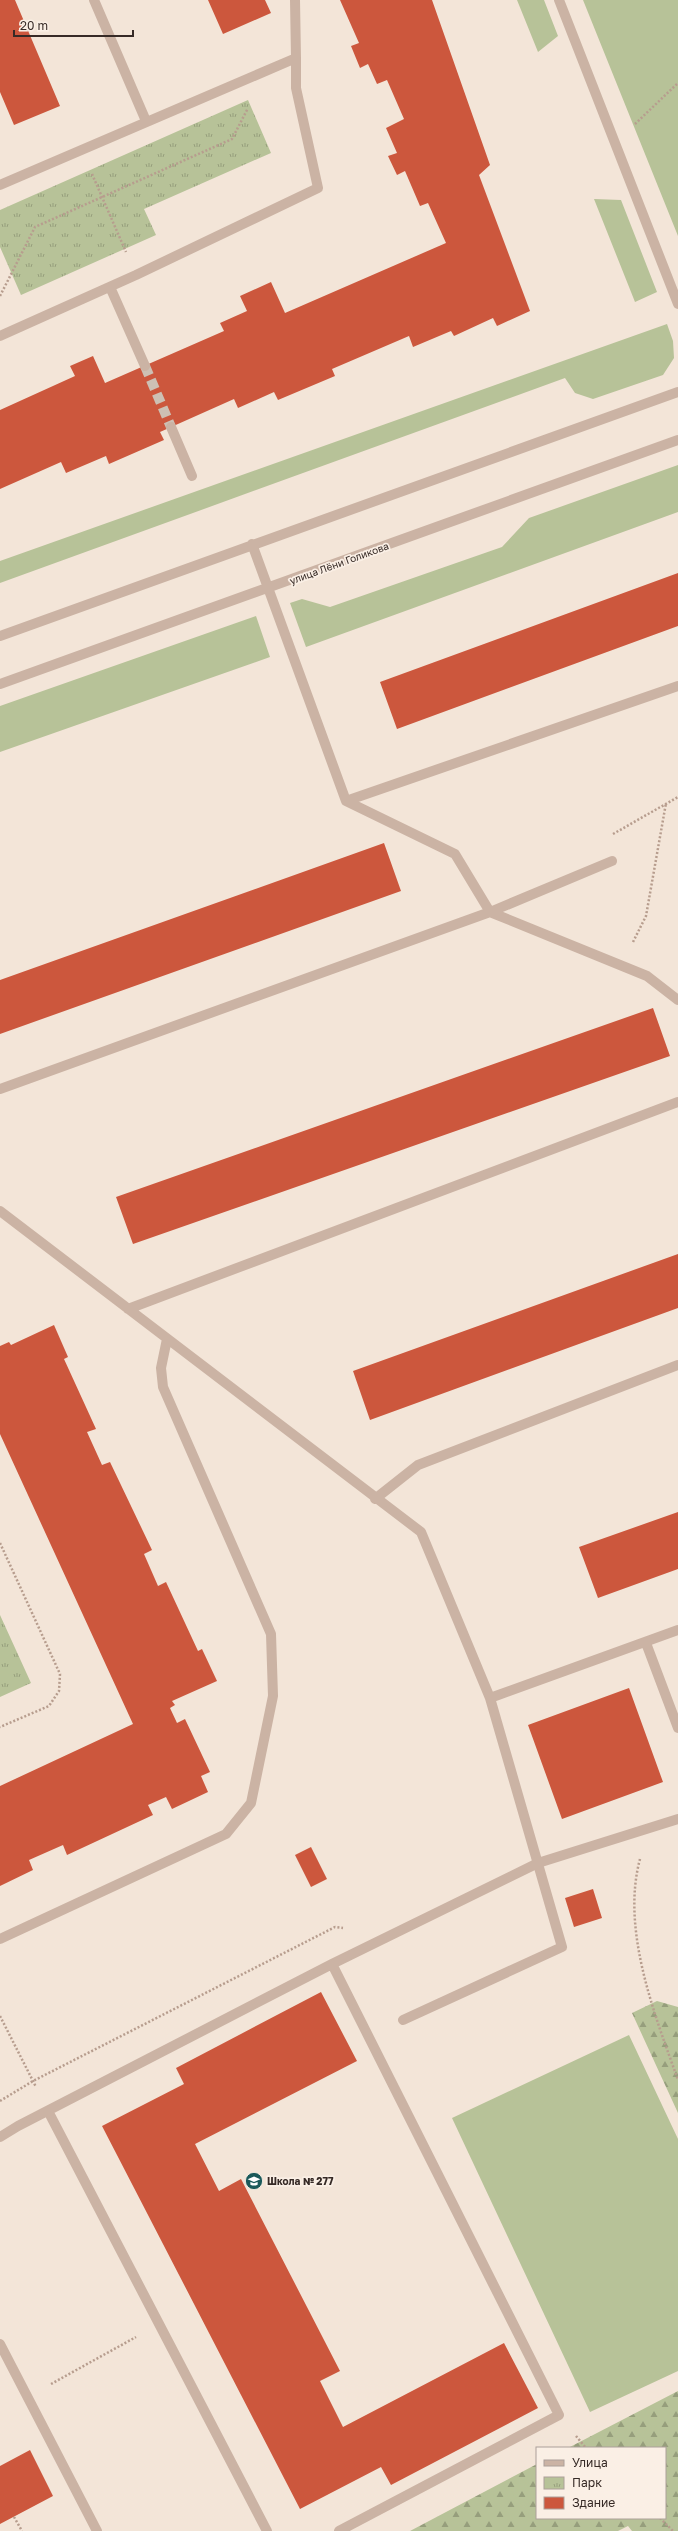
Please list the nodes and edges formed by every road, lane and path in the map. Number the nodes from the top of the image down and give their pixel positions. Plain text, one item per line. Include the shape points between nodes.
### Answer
1 (94, 0) edge
2 (295, 0) edge
3 (558, 0) edge
4 (296, 58) junction
5 (266, 70) junction
6 (678, 83) edge
7 (146, 121) junction
8 (615, 143) junction
9 (82, 149) junction
10 (0, 186) edge
11 (102, 197) junction
12 (136, 275) junction
13 (110, 287) junction
14 (0, 296) edge
15 (678, 304) edge
16 (0, 336) edge
17 (145, 366) tunnel mouth
18 (678, 392) edge
19 (171, 427) tunnel mouth
20 (678, 440) edge
21 (192, 476) dead end
22 (252, 544) junction
23 (268, 589) junction
24 (0, 636) edge
25 (0, 684) edge
26 (678, 686) edge
27 (678, 796) edge
28 (346, 801) junction
29 (666, 803) junction
30 (612, 861) joint
31 (490, 912) junction
32 (621, 966) junction
33 (678, 1000) edge
34 (0, 1089) edge
35 (678, 1102) edge
36 (0, 1210) edge
37 (128, 1309) junction
38 (167, 1339) junction
39 (678, 1365) edge
40 (375, 1499) junction
41 (0, 1543) edge
42 (678, 1630) edge
43 (646, 1643) junction
44 (490, 1698) junction
45 (0, 1727) edge
46 (678, 1728) edge
47 (678, 1819) edge
48 (647, 1829) junction
49 (538, 1863) junction
50 (391, 1936) junction
51 (0, 1939) edge
52 (332, 1964) junction
53 (0, 2016) edge
54 (403, 2020) dead end
55 (32, 2080) junction
56 (678, 2080) edge
57 (0, 2101) edge
58 (48, 2111) junction
59 (0, 2138) edge
60 (159, 2324) junction
61 (0, 2344) edge
62 (28, 2397) junction
63 (14, 2517) dead end
64 (661, 2519) edge
65 (22, 2531) edge
66 (97, 2531) edge
67 (267, 2531) edge
68 (339, 2531) edge
69 (673, 2531) edge

1 - 7 street
2 - 4 street
3 - 8 street
4 - 5 street
4 - 12 street via 296,88 318,188
5 - 7 street
5 - 11 path via 232,139
6 - 8 path
7 - 9 street
8 - 15 street
9 - 10 street
9 - 11 path
11 - 12 path
11 - 14 path via 35,227
12 - 13 street
13 - 16 street
13 - 17 street
18 - 22 street
19 - 21 street
20 - 23 street, улица Лёни Голикова
22 - 23 street
22 - 24 street
23 - 25 street, улица Лёни Голикова
23 - 28 street
26 - 28 street
27 - 29 path
28 - 31 street via 455,854
29 - 30 path via 612,835
29 - 32 path via 646,916
30 - 31 street
31 - 32 street
31 - 34 street
32 - 33 street via 647,976
35 - 37 street
36 - 37 street
37 - 38 street
38 - 40 street
38 - 51 street via 161,1368 163,1387 271,1634 273,1696 251,1804 226,1834
39 - 40 street via 418,1465
40 - 44 street via 421,1532
41 - 45 path via 60,1674 59,1691 49,1706
42 - 43 street
43 - 44 street
43 - 46 street
44 - 49 street
47 - 48 street
48 - 49 street
48 - 56 path via 634,1881 635,1918 654,2013
49 - 50 street
49 - 54 street via 562,1947
50 - 52 street
50 - 55 path via 336,1927
52 - 58 street
52 - 68 street via 559,2416
53 - 55 path
55 - 57 path
55 - 58 path
58 - 59 street
58 - 60 street
60 - 62 path
60 - 67 street
61 - 62 street
62 - 66 street
63 - 65 path
64 - 69 path

